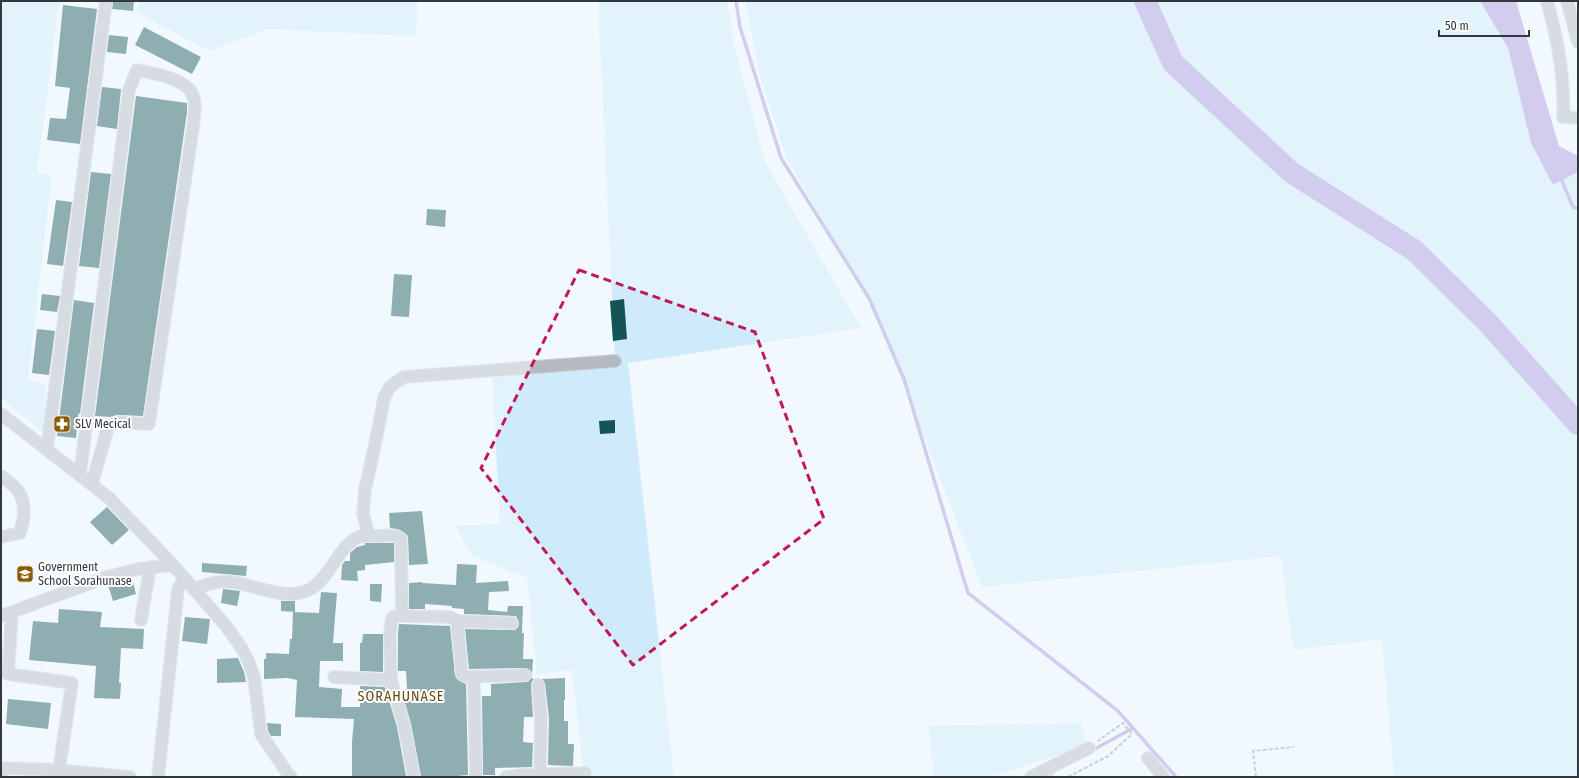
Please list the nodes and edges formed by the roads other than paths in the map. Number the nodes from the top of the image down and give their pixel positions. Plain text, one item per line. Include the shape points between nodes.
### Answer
1 (106, 1) edge
2 (1547, 1) edge
3 (1567, 1) edge
4 (1578, 42) edge
5 (1578, 118) edge
6 (615, 361) dead end
7 (3, 419) edge
8 (47, 449) junction
9 (80, 474) junction
10 (1, 476) edge
11 (92, 484) junction
12 (369, 536) junction
13 (1, 537) edge
14 (173, 565) junction
15 (150, 568) junction
16 (184, 578) junction
17 (193, 589) junction
18 (6, 614) edge
19 (402, 616) junction
20 (141, 620) dead end
21 (457, 621) junction
22 (512, 623) dead end
23 (526, 675) dead end
24 (334, 677) dead end
25 (391, 680) junction
26 (474, 685) dead end
27 (538, 685) dead end
28 (1089, 748) road end
29 (1148, 758) dead end
30 (59, 770) junction
31 (585, 773) dead end
32 (540, 774) junction
33 (289, 776) edge
34 (1, 777) edge
35 (130, 777) edge
36 (158, 777) edge
37 (414, 777) edge
38 (476, 777) edge
39 (506, 777) edge
40 (1031, 777) edge
41 (1163, 777) edge

1 - 8 street
2 - 5 street via 1561,56 1563,117
3 - 4 street
6 - 12 street via 404,377 396,382 384,398 365,490 363,514
7 - 8 street
8 - 9 street
9 - 11 street
9 - 11 street via 129,90 137,70 168,77 190,89 194,99 193,127 149,424 117,422 108,427
10 - 13 street via 18,491 24,508 20,532
11 - 14 street via 109,498
12 - 17 street via 353,540 326,575 312,588 300,592 271,592 232,582 217,582
12 - 19 street via 392,535 401,539
14 - 15 street
14 - 16 street
15 - 18 street via 107,578
15 - 20 street
16 - 17 street
16 - 36 street via 178,589
17 - 33 street via 226,626 248,660 254,677 261,734
18 - 30 street via 8,674 72,683
19 - 21 street via 450,617
19 - 25 street via 395,616 391,622
21 - 22 street
21 - 23 street via 464,676
24 - 25 street
25 - 37 street via 404,725
26 - 38 street
27 - 32 street via 541,719
28 - 40 street
29 - 41 street
30 - 34 street via 2,768
30 - 35 street
31 - 32 street
32 - 39 street

